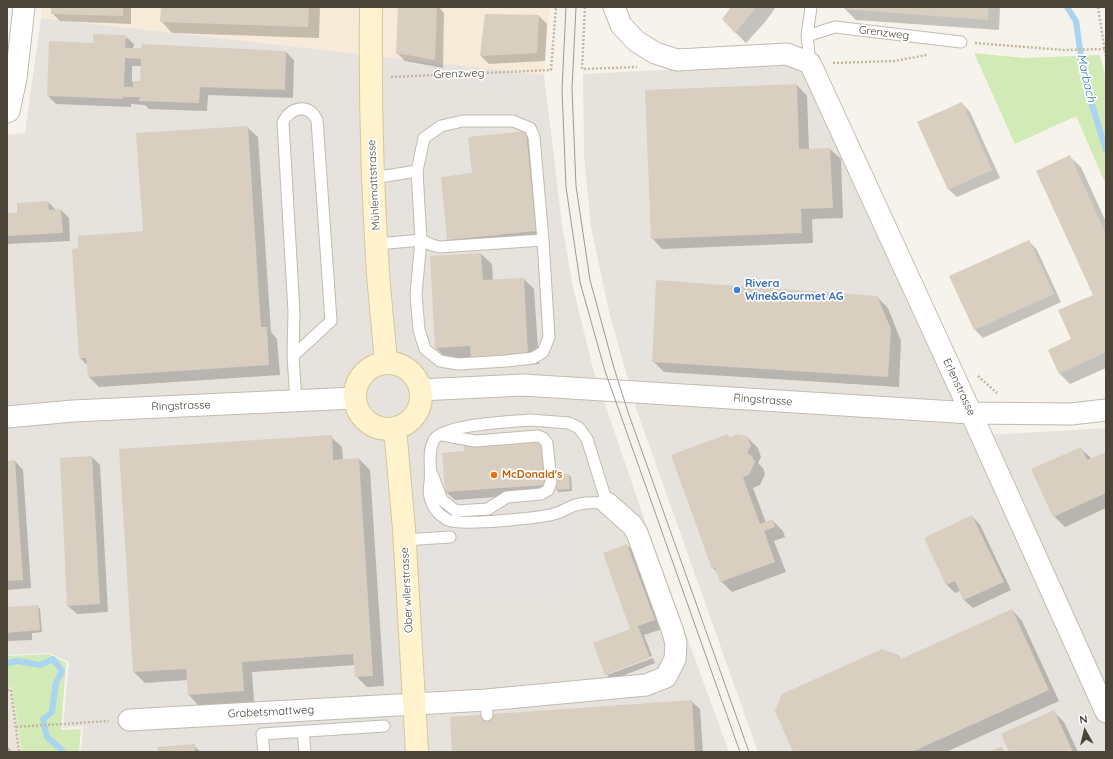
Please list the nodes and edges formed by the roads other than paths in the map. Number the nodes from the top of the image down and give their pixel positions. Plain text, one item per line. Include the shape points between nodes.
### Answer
1 (24, 7) edge
2 (371, 7) edge
3 (614, 7) edge
4 (811, 7) edge
5 (808, 36) junction
6 (961, 42) dead end
7 (810, 63) junction
8 (7, 112) edge
9 (417, 171) junction
10 (373, 178) junction
11 (421, 240) junction
12 (544, 240) junction
13 (376, 244) junction
14 (293, 356) junction
15 (386, 364) junction
16 (420, 390) junction
17 (355, 398) junction
18 (296, 401) junction
19 (1106, 410) edge
20 (971, 413) junction
21 (7, 417) edge
22 (395, 428) junction
23 (439, 434) junction
24 (431, 474) junction
25 (607, 503) junction
26 (450, 537) dead end
27 (404, 540) junction
28 (413, 704) junction
29 (282, 712) junction
30 (1106, 712) edge
31 (129, 720) road end
32 (384, 726) dead end
33 (304, 731) junction
34 (283, 732) junction
35 (264, 752) edge
36 (305, 752) edge
37 (417, 752) edge

1 - 8 street via 16,78
2 - 10 main road, Mühlemattstrasse
3 - 7 street via 621,24 636,41 655,53 677,60 787,54
4 - 5 lane
5 - 6 lane, Grenzweg via 835,27
5 - 7 lane
7 - 20 street, Erlenstrasse
9 - 10 lane
9 - 11 lane
9 - 12 lane via 424,138 441,126 463,121 513,121 530,128 534,137
10 - 13 main road, Mühlemattstrasse
11 - 12 lane via 440,247
11 - 12 lane via 416,294 419,330 425,349 440,361 458,364 533,358 543,352 549,337
11 - 13 lane
13 - 15 main road, Mühlemattstrasse
14 - 14 lane via 294,312 283,122 291,112 305,109 317,120 331,321
14 - 18 lane
15 - 16 main road via 395,364 412,374
15 - 17 main road via 378,365 363,374
16 - 20 street, Ringstrasse via 523,385
16 - 22 main road via 421,399 415,414 410,421
17 - 18 street, Ringstrasse
17 - 22 main road via 358,409 373,425 384,429
18 - 21 street, Ringstrasse via 73,410
19 - 20 street, Ringstrasse via 1071,414
20 - 30 street, Erlenstrasse
22 - 27 main road, Oberwilerstrasse
23 - 24 lane via 431,448
23 - 24 lane via 475,441 538,436 543,438 547,443 551,482 548,490 541,494 507,497 488,509 456,511 442,500
23 - 25 lane via 468,426 530,420 568,424 579,428 587,439
24 - 25 lane via 430,500 435,510 449,520 468,523 538,518 580,504
25 - 28 street, Grabetsmattweg via 637,533 673,632 676,644 675,659 666,677 646,686 486,707
26 - 27 lane
27 - 28 main road, Oberwilerstrasse
28 - 29 street, Grabetsmattweg
28 - 37 main road, Oberwilerstrasse
29 - 31 street, Grabetsmattweg
29 - 34 lane
32 - 33 lane
33 - 34 lane
33 - 36 lane
34 - 35 lane via 262,734

